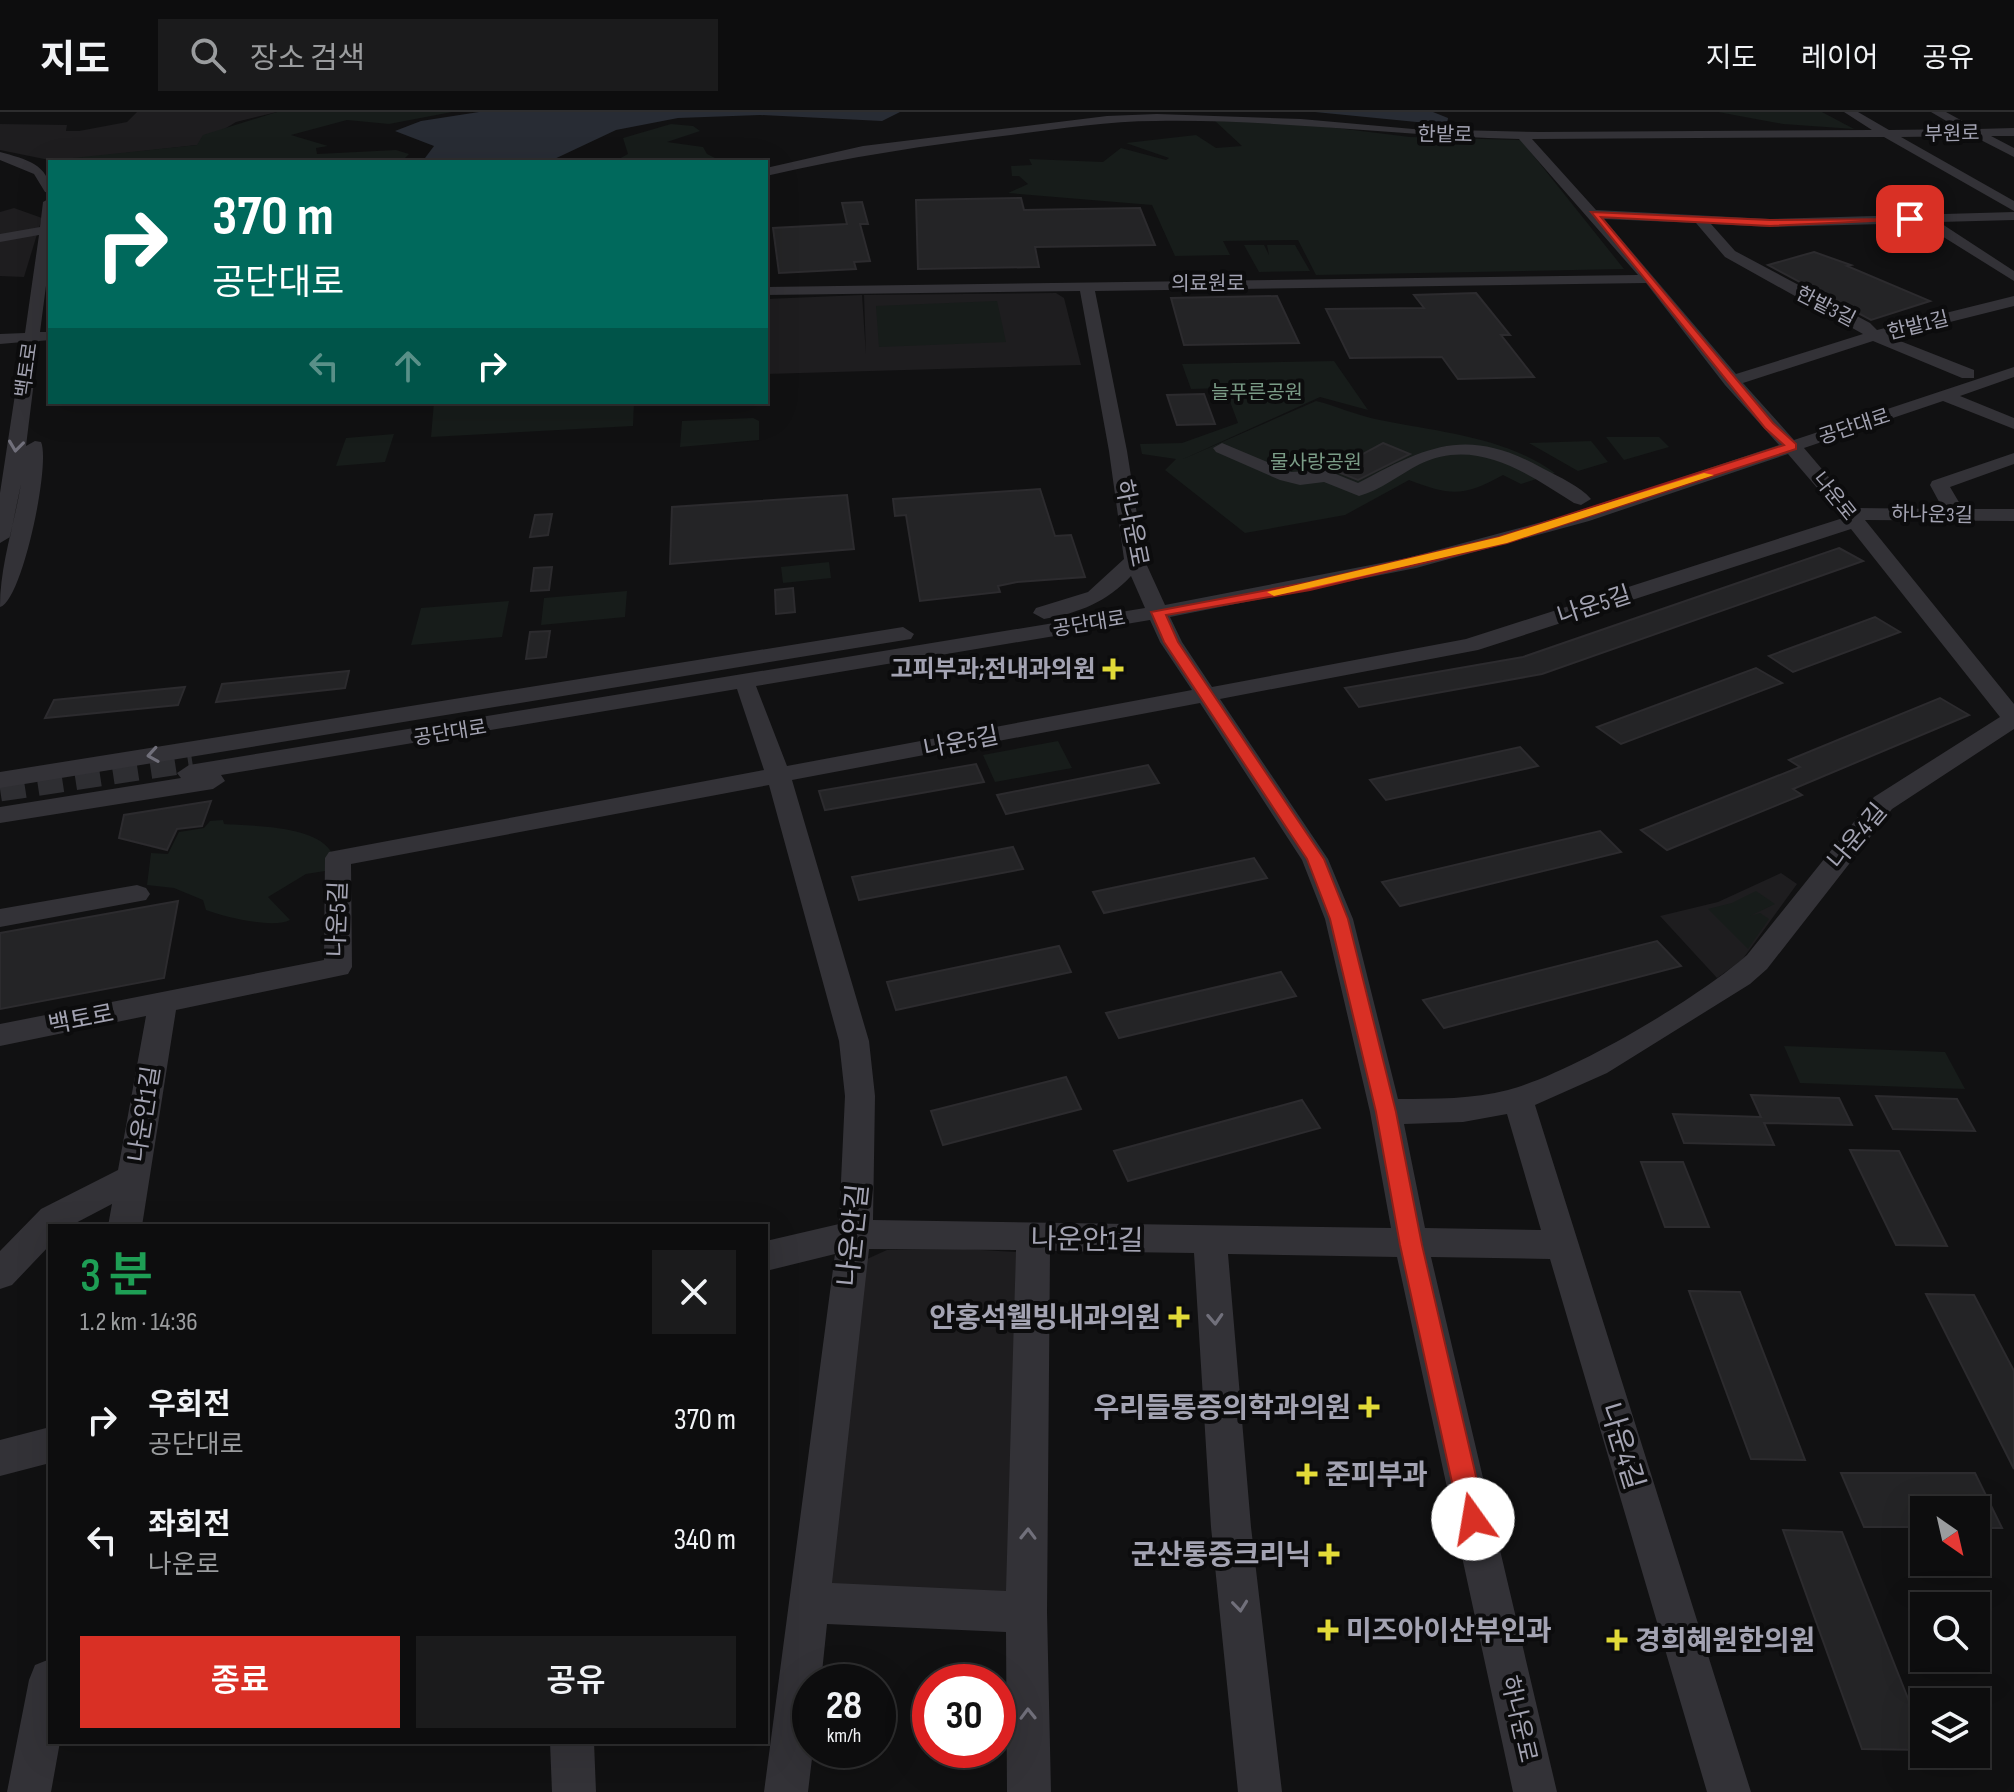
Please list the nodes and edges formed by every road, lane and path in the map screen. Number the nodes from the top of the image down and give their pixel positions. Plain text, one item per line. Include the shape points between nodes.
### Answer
1 (1850, 112) edge
2 (1938, 112) edge
3 (2014, 132) edge
4 (1976, 133) junction
5 (1522, 135) junction
6 (1890, 135) junction
7 (2014, 153) edge
8 (0, 156) edge
9 (768, 172) edge
10 (48, 186) edge
11 (2014, 207) edge
12 (1594, 214) junction
13 (2014, 216) edge
14 (1698, 217) junction
15 (1925, 219) junction
16 (48, 229) edge
17 (0, 238) edge
18 (2014, 277) edge
19 (1650, 279) junction
20 (1086, 285) junction
21 (768, 291) edge
22 (43, 297) edge
23 (2014, 301) edge
24 (45, 334) edge
25 (1874, 336) junction
26 (0, 339) edge
27 (2014, 359) edge
28 (2014, 372) edge
29 (1968, 374) junction
30 (1731, 381) junction
31 (1945, 396) junction
32 (2014, 424) edge
33 (1785, 441) junction
34 (1222, 448) dead end
35 (2014, 458) edge
36 (1581, 499) junction
37 (1956, 514) junction
38 (2014, 515) edge
39 (1853, 517) junction
40 (0, 537) edge
41 (1134, 559) junction
42 (0, 601) edge
43 (1154, 604) junction
44 (1060, 611) junction
45 (1015, 635) junction
46 (748, 690) junction
47 (1207, 695) junction
48 (2014, 719) edge
49 (777, 777) junction
50 (0, 780) edge
51 (0, 815) edge
52 (137, 894) dead end
53 (0, 918) edge
54 (163, 1002) junction
55 (0, 1035) edge
56 (1518, 1099) junction
57 (1386, 1112) junction
58 (134, 1177) junction
59 (48, 1224) edge
60 (48, 1224) edge
61 (125, 1224) edge
62 (853, 1235) junction
63 (1033, 1238) junction
64 (1210, 1241) junction
65 (1411, 1245) junction
66 (1562, 1245) junction
67 (768, 1256) edge
68 (0, 1274) edge
69 (48, 1446) edge
70 (0, 1458) edge
71 (810, 1603) junction
72 (1026, 1612) junction
73 (48, 1691) edge
74 (572, 1744) edge
75 (29, 1792) edge
76 (574, 1792) edge
77 (786, 1792) edge
78 (1029, 1792) edge
79 (1260, 1792) edge
80 (1535, 1792) edge
81 (1729, 1792) edge

1 - 6 street
2 - 4 street
3 - 4 street, 부원로
4 - 6 street, 부원로
4 - 7 street
5 - 6 street, 한밭로
5 - 9 street, 한밭로 via 1413,133 1251,118 1123,118 863,150
5 - 12 street, 나운로
6 - 11 street
8 - 10 street via 39,171
12 - 14 street
12 - 19 street, 나운로
13 - 15 street
14 - 15 street via 1770,223
14 - 25 street, 한밭3길 via 1730,254
15 - 18 street
16 - 17 street
16 - 22 street, 백토로
19 - 20 street, 의료원로
19 - 30 street, 나운로
20 - 21 street, 의료원로
20 - 41 street, 하나운로
22 - 24 street, 백토로
23 - 25 street, 한밭1길
24 - 26 street
24 -> 40 street, 백토로
24 - 42 street, 백토로 via 31,488
25 - 29 street, 한밭3길
25 - 30 street, 한밭1길
27 - 29 street, 공단대로
28 - 31 street, 공단대로
29 - 33 street, 공단대로
30 - 33 street, 나운로
31 - 32 street
31 - 33 street, 공단대로
33 - 36 street, 공단대로
33 - 39 street, 나운로
33 - 43 street, 공단대로 via 1503,540 1310,586
34 - 36 street via 1287,476 1313,481 1326,476 1359,490 1430,453 1482,450 1519,462
35 - 37 street via 1939,485
36 - 43 street, 공단대로 via 1382,554
37 - 38 street, 하나운3길
37 - 39 street, 하나운3길
39 - 47 street, 나운5길 via 1470,645
39 - 48 street, 나운로
41 - 43 street, 하나운로
41 - 44 street via 1106,590
43 - 44 street, 공단대로
43 - 45 street, 공단대로
43 - 47 street, 하나운로 via 1171,642
44 - 45 street, 공단대로 via 191,766 486,726
44 -> 50 street
45 - 46 street
46 - 49 street, 나운안길
46 - 51 street
47 - 49 street, 나운5길
47 - 57 street, 하나운로 via 1315,859 1339,919
48 - 56 street, 나운4길 via 1883,803 1740,977 1549,1089
49 - 54 street, 나운5길 via 338,858 338,967
49 - 62 street, 나운안길 via 854,1041 860,1096
52 - 53 street
54 - 55 street, 백토로
54 - 58 street, 나운안1길
56 - 57 street, 나운4길 via 1459,1110
56 - 66 street, 나운4길
57 - 65 street, 하나운로
58 - 59 street
58 - 61 street, 나운안1길
60 - 68 street
62 - 63 street, 나운안1길
62 - 67 street, 나운안1길
62 - 71 street, 나운안길
63 - 64 street, 나운안1길
72 -> 63 street
64 - 65 street, 나운안1길
64 -> 79 street via 1230,1513
65 - 66 street, 나운안1길
65 - 80 street, 하나운로
66 - 81 street, 나운4길
69 - 70 street
71 - 72 street
71 - 77 street, 나운안길
78 -> 72 street
73 - 75 street
74 - 76 street

